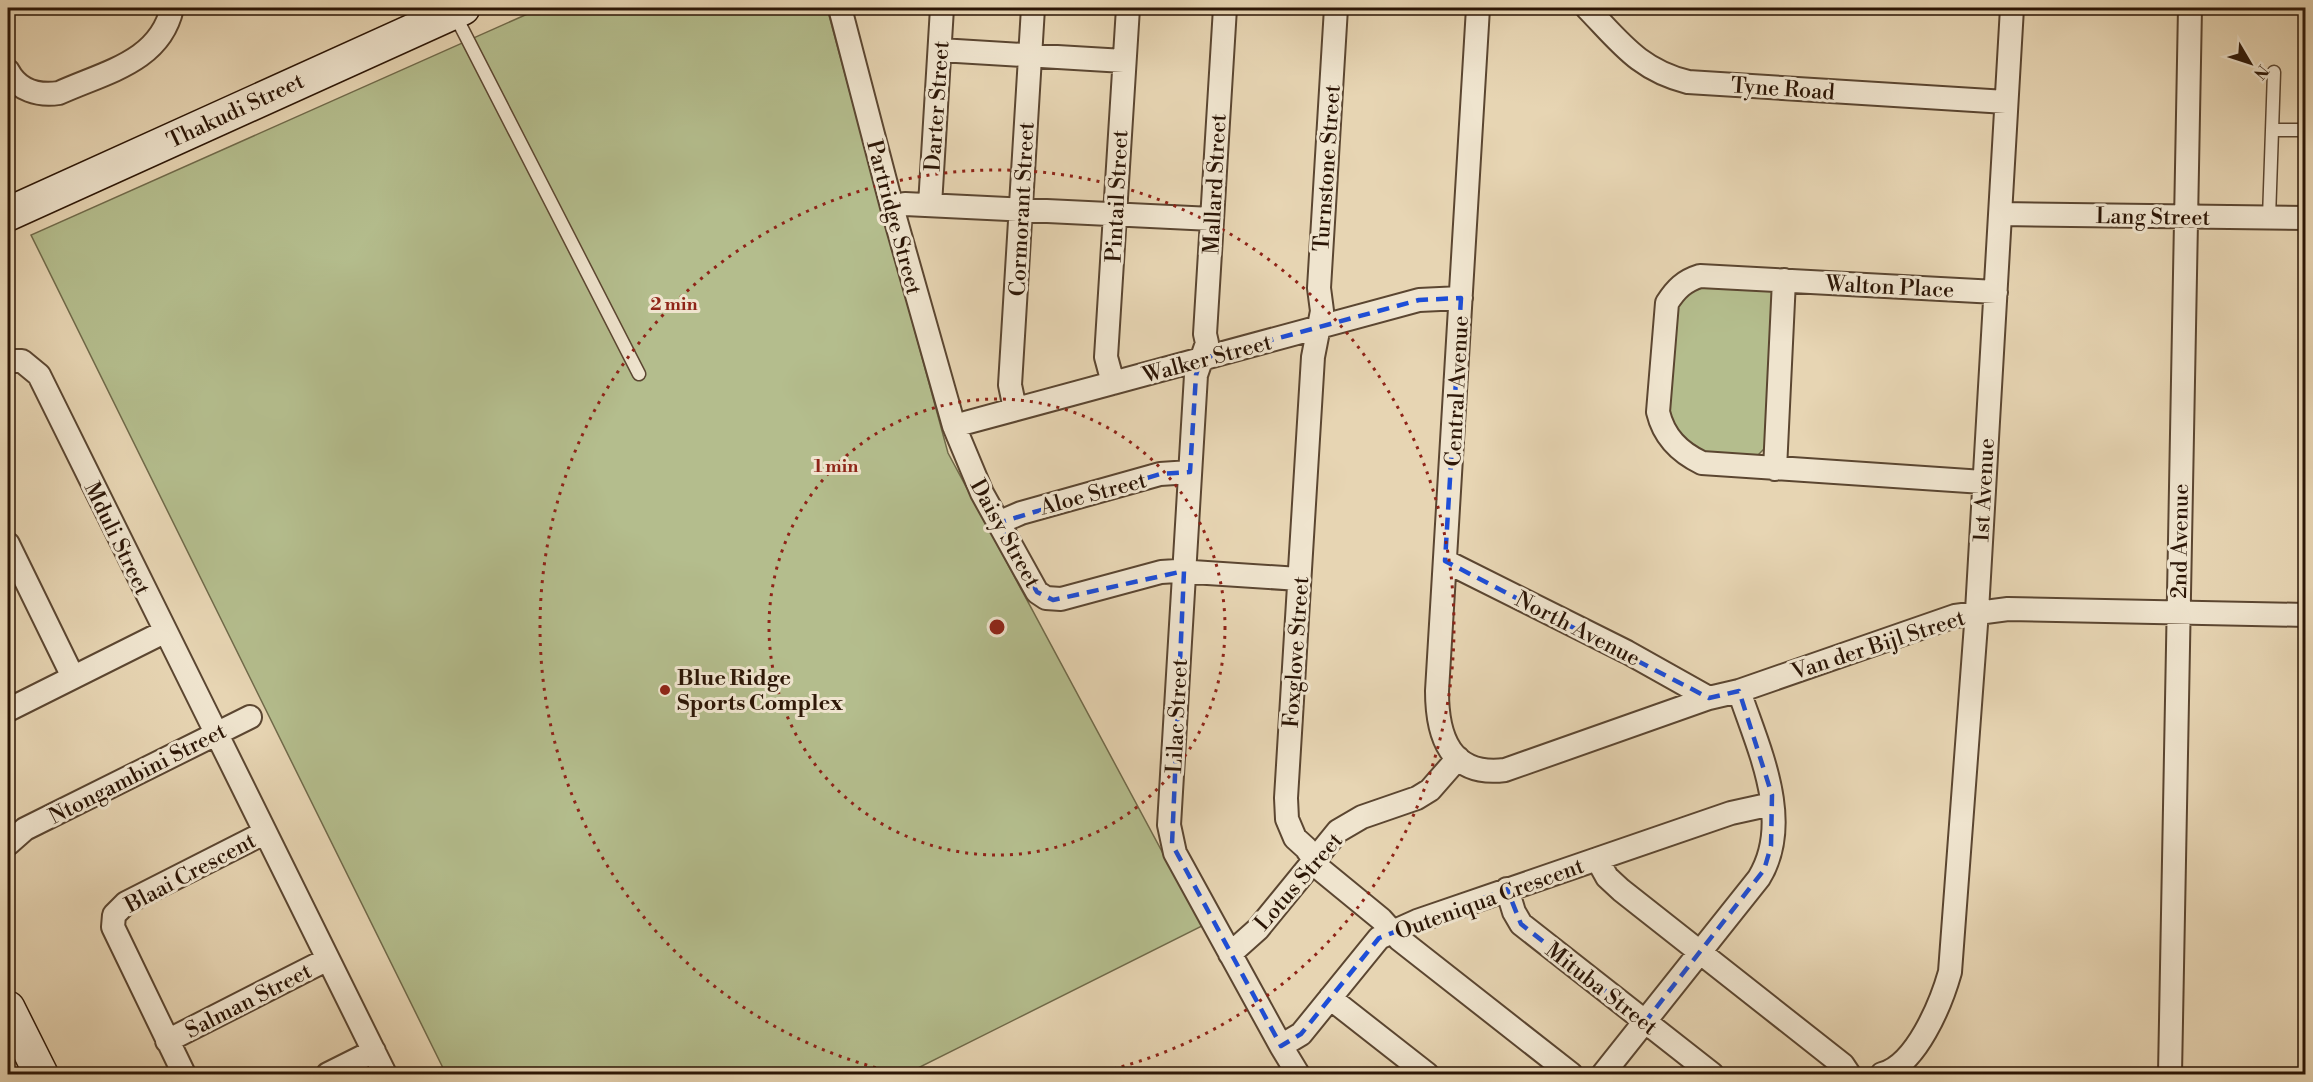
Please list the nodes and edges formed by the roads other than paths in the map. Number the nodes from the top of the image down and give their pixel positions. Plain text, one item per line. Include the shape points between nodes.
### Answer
1 (172, 8) edge
2 (840, 8) edge
3 (942, 8) edge
4 (1033, 8) edge
5 (1128, 8) edge
6 (1225, 8) edge
7 (1336, 8) edge
8 (1478, 8) edge
9 (1587, 8) edge
10 (2012, 8) edge
11 (2190, 8) edge
12 (459, 10) edge
13 (940, 50) junction
14 (1030, 55) junction
15 (1125, 61) junction
16 (8, 70) edge
17 (2274, 72) dead end
18 (2006, 102) junction
19 (2271, 130) junction
20 (2306, 130) edge
21 (930, 205) junction
22 (892, 207) junction
23 (1021, 210) junction
24 (8, 214) edge
25 (1115, 214) junction
26 (2001, 214) junction
27 (2186, 218) junction
28 (2269, 218) junction
29 (2306, 218) edge
30 (1212, 219) junction
31 (1785, 280) junction
32 (1996, 292) junction
33 (1461, 298) junction
34 (1317, 328) junction
35 (1202, 359) junction
36 (8, 361) edge
37 (639, 374) dead end
38 (1113, 383) junction
39 (1015, 409) junction
40 (954, 426) junction
41 (1775, 469) junction
42 (1190, 472) junction
43 (1983, 482) junction
44 (998, 524) junction
45 (8, 544) edge
46 (1445, 561) junction
47 (1184, 572) junction
48 (1299, 579) junction
49 (17, 587) edge
50 (1977, 611) junction
51 (2177, 612) junction
52 (2306, 615) edge
53 (164, 632) junction
54 (73, 677) junction
55 (1739, 691) junction
56 (1709, 698) junction
57 (8, 710) edge
58 (250, 717) dead end
59 (217, 733) junction
60 (1462, 761) junction
61 (1772, 804) junction
62 (16, 831) edge
63 (264, 833) junction
64 (8, 844) edge
65 (1597, 859) junction
66 (1314, 860) junction
67 (1507, 890) junction
68 (1393, 932) junction
69 (1700, 952) junction
70 (1230, 954) junction
71 (328, 958) junction
72 (1330, 998) junction
73 (8, 1008) edge
74 (1645, 1022) junction
75 (167, 1041) junction
76 (1281, 1046) junction
77 (374, 1051) junction
78 (41, 1074) edge
79 (184, 1074) edge
80 (328, 1074) edge
81 (386, 1074) edge
82 (1299, 1074) edge
83 (1427, 1074) edge
84 (1571, 1074) edge
85 (1603, 1074) edge
86 (1712, 1074) edge
87 (1849, 1074) edge
88 (1882, 1074) edge
89 (2170, 1074) edge

1 - 16 street via 163,34 147,52 59,93 47,95 25,89
2 - 22 street, Partridge Street
3 - 13 street, Darter Street
4 - 14 street, Cormorant Street
5 - 15 street, Pintail Street
6 - 30 street, Mallard Street
7 - 34 street, Turnstone Street via 1319,288 1322,311
8 - 33 street, Central Avenue
9 - 18 street, Tyne Road via 1645,65 1662,76 1688,82
10 - 18 street, 1st Avenue
11 - 27 street, 2nd Avenue
12 - 24 street, Thakudi Street
12 - 37 lane
13 - 14 street
13 - 21 street, Darter Street
14 - 15 street
14 - 23 street, Cormorant Street
15 - 25 street, Pintail Street
17 - 19 lane
18 - 26 street, 1st Avenue
19 - 20 lane
19 - 28 lane
21 - 22 street
21 - 23 street
22 - 40 street, Partridge Street
23 - 25 street
23 - 39 street, Cormorant Street via 1010,385
25 - 30 street
25 - 38 street, Pintail Street via 1106,357
26 - 27 street, Lang Street
26 - 32 street, 1st Avenue
27 - 28 street, Lang Street
27 - 51 street, 2nd Avenue
28 - 29 street, Lang Street
30 - 35 street, Mallard Street via 1207,343
31 - 32 street, Walton Place
31 - 41 street
31 - 41 street, Walton Place via 1700,276 1675,291 1667,303 1658,412 1662,428 1686,455 1702,463
32 - 43 street, 1st Avenue
33 - 34 street, Walker Street via 1419,300
33 - 46 street, Central Avenue
34 - 35 street, Walker Street
34 - 48 street, Foxglove Street
35 - 38 street, Walker Street
35 - 42 street, Lilac Street via 1196,375
36 - 53 street, Mduli Street via 22,361 39,375
38 - 39 street, Walker Street
39 - 40 street, Walker Street
40 - 44 street, Daisy Street
41 - 43 street, Walton Place
42 - 44 street, Aloe Street via 1150,477 1021,513
42 - 47 street, Lilac Street
43 - 50 street, 1st Avenue
44 - 47 street, Daisy Street via 1034,587 1046,598 1061,600 1161,572
45 - 49 street
46 - 56 street, North Avenue via 1627,652
46 - 60 street, Central Avenue via 1437,712 1441,736
47 - 48 street, Daisy Street
47 - 70 street, Lilac Street via 1170,835 1175,853
48 - 66 street, Foxglove Street via 1286,808 1295,838
49 - 54 street
50 - 51 street, Van der Bijl Street
50 - 55 street, Van der Bijl Street
50 - 88 street, 1st Avenue via 1950,972 1937,1011 1926,1028 1895,1071
51 - 52 street, Van der Bijl Street
51 - 89 street, 2nd Avenue
53 - 54 street
53 - 59 street, Mduli Street
54 - 57 street
55 - 56 street, Van der Bijl Street
55 - 61 street via 1768,776
56 - 60 street, Van der Bijl Street via 1505,770 1493,772
58 - 59 street, Ntongambini Street
59 - 62 street, Ntongambini Street
59 - 63 street, Blaai Crescent
60 - 66 street, Lotus Street via 1417,798 1349,823
61 - 65 street, Outeniqua Crescent via 1731,813
61 - 69 street via 1771,846 1764,870
62 - 64 street, Ntongambini Street
63 - 71 street, Blaai Crescent
63 - 75 street, Blaai Crescent via 126,903 114,915 113,927
65 - 67 street, Outeniqua Crescent
65 - 69 street via 1607,877 1621,890
66 - 68 street, Foxglove Street via 1320,870
66 - 70 street, Lotus Street via 1258,929
67 - 68 street, Outeniqua Crescent
67 - 74 street, Mituba Street via 1521,924
68 - 72 street, Outeniqua Crescent via 1379,938
68 - 84 street, Foxglove Street
69 - 74 street
69 - 87 street via 1843,1065
70 - 76 street, Lilac Street
71 - 75 street, Salman Street
71 - 77 street, Blaai Crescent
72 - 76 street, Outeniqua Crescent via 1300,1034
72 - 83 street
73 - 78 street
74 - 85 street
74 - 86 street, Mituba Street
75 - 79 street, Blaai Crescent
76 - 82 street
77 - 80 street
77 - 81 street, Blaai Crescent

